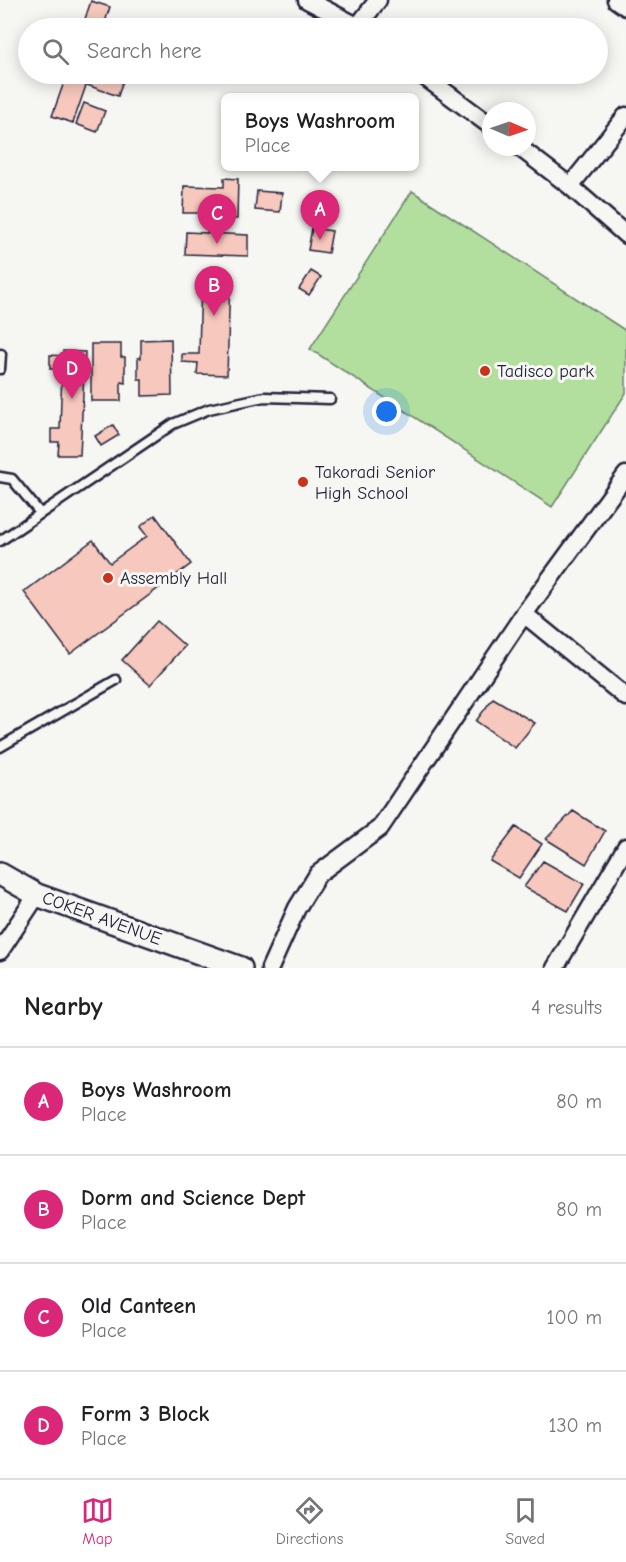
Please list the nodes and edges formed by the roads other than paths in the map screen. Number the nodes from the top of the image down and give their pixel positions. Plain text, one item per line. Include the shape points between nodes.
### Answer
1 (306, 0) edge
2 (378, 0) edge
3 (616, 0) edge
4 (626, 8) edge
5 (341, 18) edge
6 (365, 18) edge
7 (434, 84) edge
8 (626, 116) edge
9 (482, 119) edge
10 (531, 156) edge
11 (570, 186) junction
12 (626, 235) edge
13 (1, 354) edge
14 (0, 369) edge
15 (330, 399) dead end
16 (626, 476) edge
17 (0, 477) edge
18 (40, 513) junction
19 (0, 541) edge
20 (524, 614) junction
21 (116, 680) dead end
22 (626, 697) edge
23 (0, 747) edge
24 (626, 847) edge
25 (0, 874) edge
26 (37, 895) junction
27 (0, 951) edge
28 (241, 968) edge
29 (270, 968) edge
30 (555, 968) edge

1 - 5 street
2 - 6 street
3 - 4 street
7 - 9 street
8 - 11 street
10 - 11 street
11 - 12 street
13 - 14 lane
15 - 18 lane via 264,397 209,409 173,424
16 - 20 street
17 - 18 lane via 12,480
18 - 19 lane
20 - 22 street
20 - 29 street via 380,828 318,874 297,908
21 - 23 lane
24 - 30 street
25 - 26 street, COKER AVENUE
26 - 27 street
26 - 28 street, COKER AVENUE

